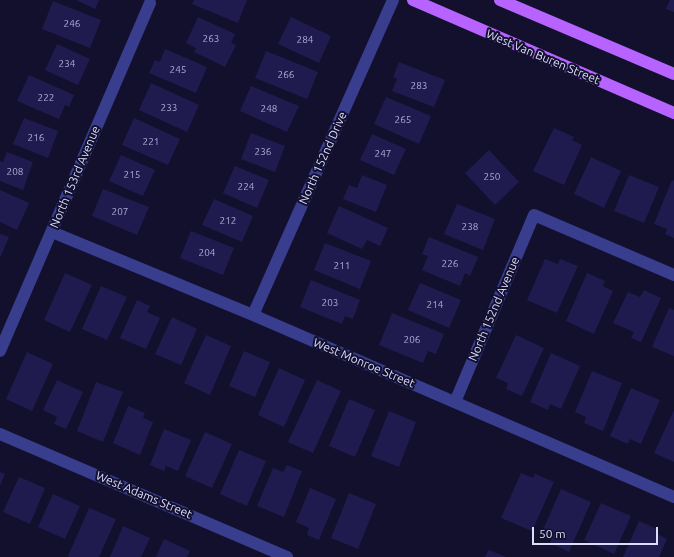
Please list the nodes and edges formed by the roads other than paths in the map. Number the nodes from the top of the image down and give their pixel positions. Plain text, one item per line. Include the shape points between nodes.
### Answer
1 (393, 0) edge
2 (412, 0) edge
3 (500, 0) edge
4 (150, 3) dead end
5 (674, 74) edge
6 (674, 113) edge
7 (52, 232) junction
8 (674, 275) edge
9 (253, 315) junction
10 (0, 351) edge
11 (455, 402) junction
12 (0, 434) edge
13 (674, 497) edge
14 (287, 557) edge

1 - 9 street, North 152nd Drive
2 - 6 main road, West Van Buren Street
3 - 5 main road
4 - 7 street, North 153rd Avenue
7 - 9 street, West Monroe Street
7 - 10 street, North 153rd Avenue
8 - 11 street, North 152nd Avenue via 534,215
9 - 11 street, West Monroe Street
11 - 13 street, West Monroe Street
12 - 14 street, West Adams Street

